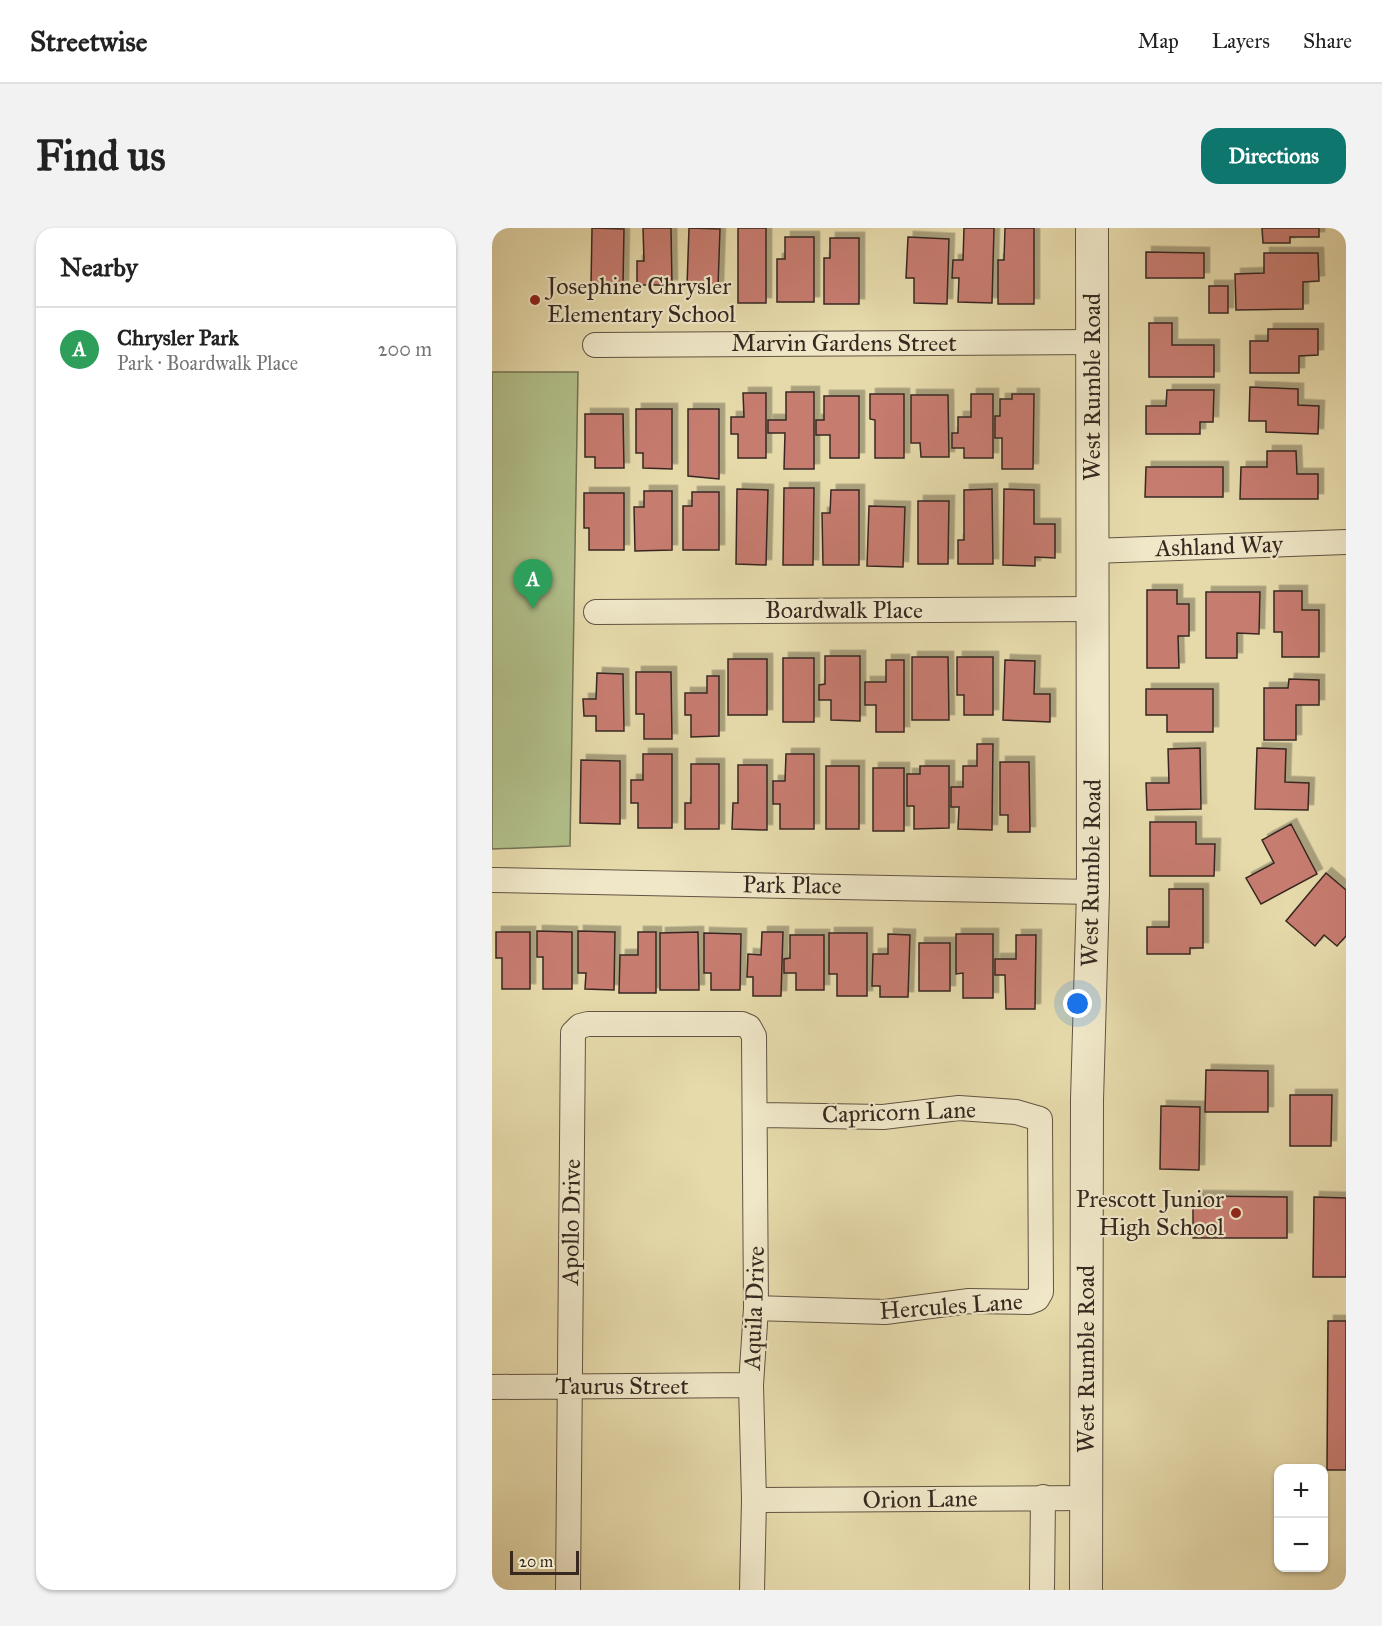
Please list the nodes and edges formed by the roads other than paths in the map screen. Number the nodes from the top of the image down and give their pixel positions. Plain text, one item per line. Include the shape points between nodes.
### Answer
1 (1092, 228) edge
2 (1092, 342) junction
3 (595, 345) dead end
4 (1346, 542) edge
5 (1092, 551) junction
6 (1093, 609) junction
7 (596, 612) dead end
8 (492, 880) edge
9 (1093, 892) junction
10 (749, 1028) joint
11 (756, 1115) junction
12 (1040, 1119) joint
13 (756, 1308) junction
14 (751, 1385) junction
15 (492, 1387) edge
16 (570, 1387) junction
17 (1048, 1498) junction
18 (1086, 1498) junction
19 (754, 1500) junction
20 (568, 1590) edge
21 (752, 1590) edge
22 (1042, 1590) edge
23 (1086, 1590) edge

1 - 2 street, West Rumble Road
2 - 3 street, Marvin Gardens Street
2 - 5 street, West Rumble Road
4 - 5 street, Ashland Way
5 - 6 street, West Rumble Road
6 - 7 street, Boardwalk Place
6 - 9 street, West Rumble Road
8 - 9 street, Park Place
9 - 18 street, West Rumble Road via 1087,1112
10 - 11 street, Aquila Drive via 754,1036
10 - 16 street, Apollo Drive via 742,1024 588,1024 573,1033
11 - 12 street, Capricorn Lane via 883,1117 959,1108 1016,1112
11 - 13 street, Aquila Drive
12 - 13 street, Hercules Lane via 1041,1292 1037,1299 969,1301 885,1312
13 - 14 street, Aquila Drive
14 - 16 street, Taurus Street
14 - 19 street, Aquila Drive
15 - 16 street, Taurus Street
16 - 20 street, Apollo Drive
17 - 18 street, Orion Lane
17 - 19 street, Orion Lane
17 - 22 street
18 - 23 street, West Rumble Road
19 - 21 street, Aquila Drive

